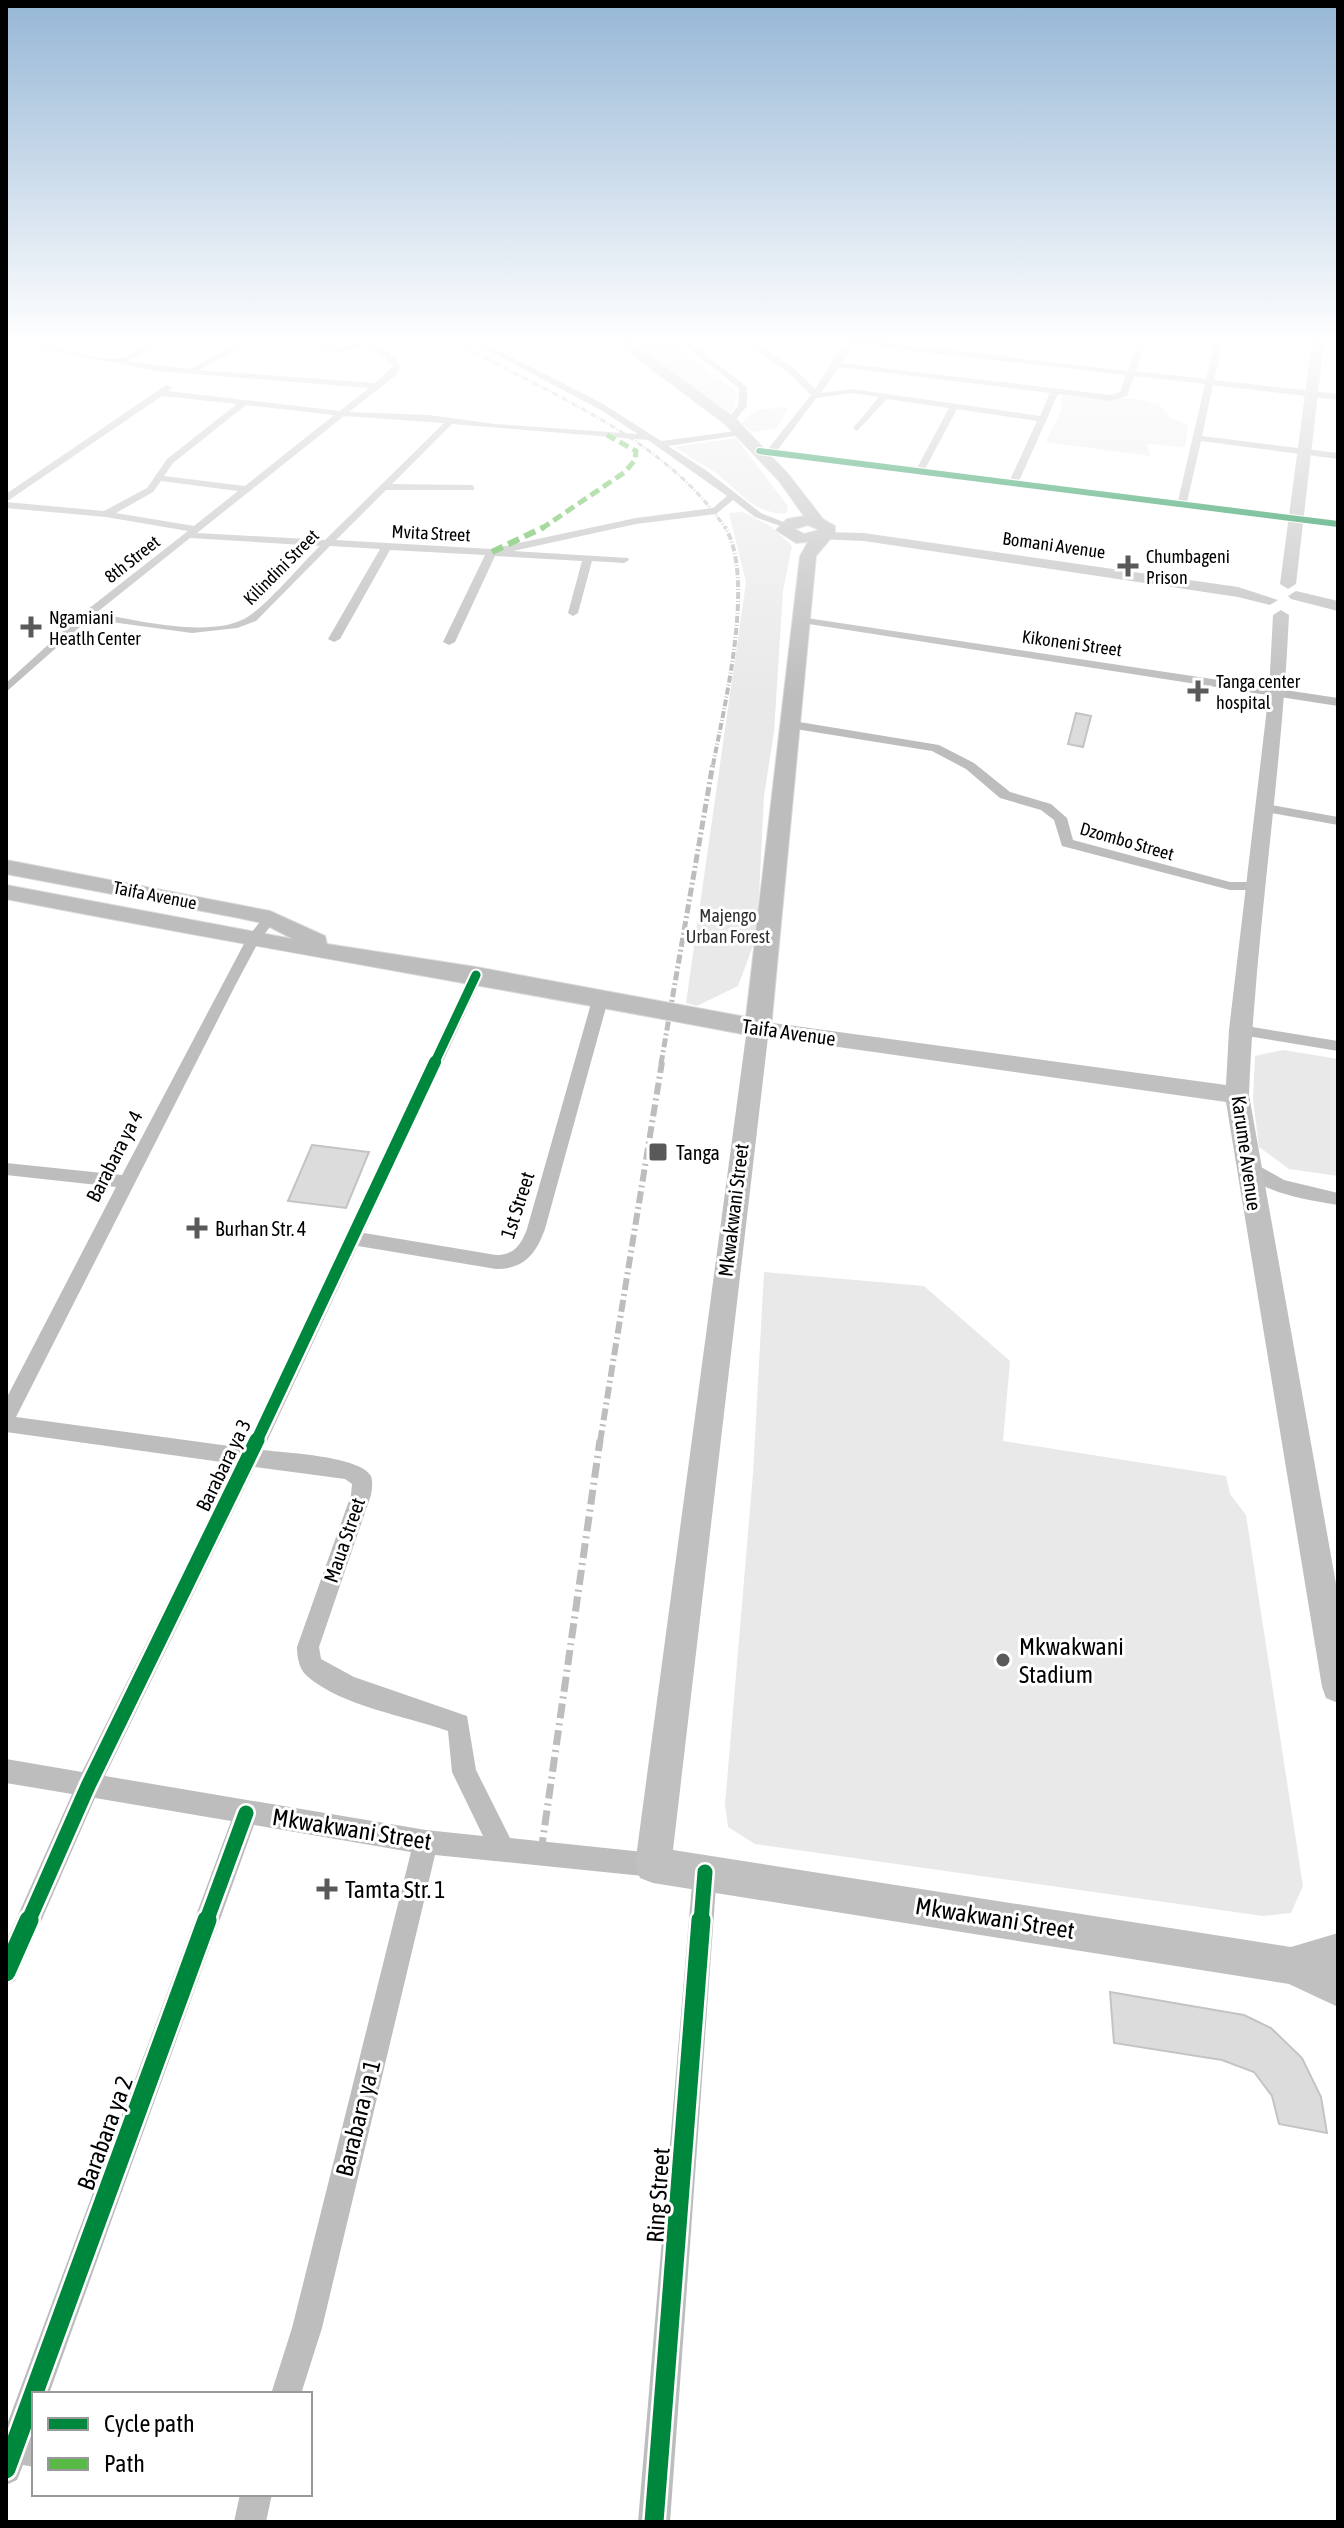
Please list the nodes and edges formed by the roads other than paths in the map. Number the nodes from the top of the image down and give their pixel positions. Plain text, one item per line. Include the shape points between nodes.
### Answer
1 (64, 459) edge
2 (173, 459) edge
3 (285, 459) edge
4 (412, 459) edge
5 (681, 459) edge
6 (770, 459) edge
7 (829, 459) edge
8 (926, 459) edge
9 (1024, 459) edge
10 (1191, 459) edge
11 (1305, 459) edge
12 (921, 469) junction
13 (156, 478) junction
14 (1014, 481) junction
15 (384, 487) junction
16 (471, 488) dead end
17 (247, 489) junction
18 (732, 496) junction
19 (6, 498) edge
20 (799, 502) junction
21 (1182, 503) junction
22 (6, 505) edge
23 (106, 514) junction
24 (1298, 518) junction
25 (1338, 524) edge
26 (791, 528) junction
27 (192, 532) junction
28 (819, 536) junction
29 (327, 543) junction
30 (386, 547) junction
31 (492, 552) junction
32 (588, 558) junction
33 (624, 560) dead end
34 (1283, 598) junction
35 (1334, 605) edge
36 (573, 613) dead end
37 (87, 615) junction
38 (800, 620) junction
39 (334, 639) dead end
40 (449, 642) dead end
41 (6, 689) edge
42 (1277, 691) junction
43 (1338, 702) edge
44 (787, 724) junction
45 (1266, 808) junction
46 (1338, 821) edge
47 (6, 867) edge
48 (1257, 886) junction
49 (134, 891) junction
50 (6, 892) edge
51 (116, 913) junction
52 (270, 918) junction
53 (253, 940) junction
54 (344, 954) junction
55 (476, 975) junction
56 (600, 1000) junction
57 (758, 1028) junction
58 (1240, 1030) junction
59 (1338, 1046) edge
60 (1237, 1095) junction
61 (1247, 1165) junction
62 (6, 1169) edge
63 (125, 1182) junction
64 (1338, 1199) edge
65 (353, 1238) junction
66 (6, 1421) edge
67 (250, 1456) junction
68 (1338, 1687) edge
69 (6, 1771) edge
70 (88, 1786) junction
71 (246, 1813) junction
72 (426, 1842) junction
73 (502, 1848) junction
74 (653, 1865) junction
75 (705, 1872) junction
76 (1338, 1952) edge
77 (1291, 1966) junction
78 (6, 1972) edge
79 (1338, 1988) edge
80 (37, 2392) edge
81 (287, 2392) edge
82 (32, 2407) edge
83 (15, 2454) edge
84 (256, 2496) edge
85 (250, 2522) edge
86 (654, 2522) edge

1 - 19 street
2 - 13 street
3 - 17 street, 8th Street
4 - 15 street, Kilindini Street
5 - 18 street
6 - 20 main road
7 - 12 street
8 - 12 street
9 - 14 street
10 - 21 street
11 - 24 main road, Karume Avenue
12 - 14 street
13 - 17 street
13 - 23 street via 150,490
14 - 21 street
15 - 16 street
15 - 29 street, Kilindini Street
17 - 27 street, 8th Street
18 - 26 street via 758,515
18 - 31 street via 716,511 636,521
20 - 26 main road
20 - 28 main road
21 - 24 street
22 - 23 street, Mvita Street
23 - 27 street, Mvita Street
24 - 25 street
24 - 34 main road, Karume Avenue
26 - 28 main road
26 - 28 main road
27 - 29 street, Mvita Street
27 - 37 street, 8th Street
28 - 34 main road, Bomani Avenue via 864,537
28 - 38 main road, Mkwakwani Street
29 - 30 street, Mvita Street
29 - 37 street, Kilindini Street via 252,619 237,626 186,628
30 - 31 street, Mvita Street
30 - 39 street
31 - 32 street, Mvita Street
31 - 40 street
32 - 33 street, Mvita Street
32 - 36 street
34 - 35 main road, Bomani Avenue
34 - 42 main road, Karume Avenue
37 - 41 street, 8th Street
38 - 42 street, Kikoneni Street
38 - 44 main road, Mkwakwani Street
42 - 43 street, Kikoneni Street
42 - 45 main road, Karume Avenue
44 - 48 street, Dzombo Street via 935,748 970,766 1005,795 1046,807 1060,818 1067,843 1230,886
44 - 57 main road, Mkwakwani Street
45 - 46 street
45 - 48 main road, Karume Avenue
47 - 49 main road, Taifa Avenue
48 - 58 main road, Karume Avenue
49 - 51 main road
49 - 52 main road, Taifa Avenue
50 - 51 main road, Taifa Avenue
51 - 53 main road, Taifa Avenue
52 - 53 street, Barabara ya 4
52 - 54 main road, Taifa Avenue
53 - 54 main road, Taifa Avenue
53 - 63 street, Barabara ya 4
54 - 55 main road, Taifa Avenue
55 - 56 main road, Taifa Avenue
55 - 65 street, Barabara ya 3
56 - 57 main road, Taifa Avenue
56 - 65 street, 1st Street via 536,1229 524,1255 496,1262
57 - 60 main road, Taifa Avenue
57 - 74 main road, Mkwakwani Street
58 - 59 street
58 - 60 main road, Karume Avenue
60 - 61 main road, Karume Avenue
61 - 64 street via 1279,1186
61 - 68 main road, Karume Avenue
62 - 63 street
63 - 66 street, Barabara ya 4
65 - 67 street, Barabara ya 3
66 - 67 street, Maua Street
67 - 70 street, Barabara ya 3
67 - 73 street, Maua Street via 350,1471 362,1480 308,1647 308,1661 377,1697 459,1724 464,1772
69 - 70 street, Mkwakwani Street
70 - 71 street, Mkwakwani Street
70 - 78 street, Barabara ya 3
71 - 72 street, Mkwakwani Street
71 - 80 street, Barabara ya 2
72 - 73 street, Mkwakwani Street
72 - 81 street, Barabara ya 1 via 307,2328
73 - 74 street, Mkwakwani Street
74 - 75 main road, Mkwakwani Street
75 - 77 main road, Mkwakwani Street
75 - 86 street, Ring Street
76 - 77 main road, Mkwakwani Street
77 - 79 main road, Mkwakwani Street
82 - 83 street, Barabara ya 2
84 - 85 street

